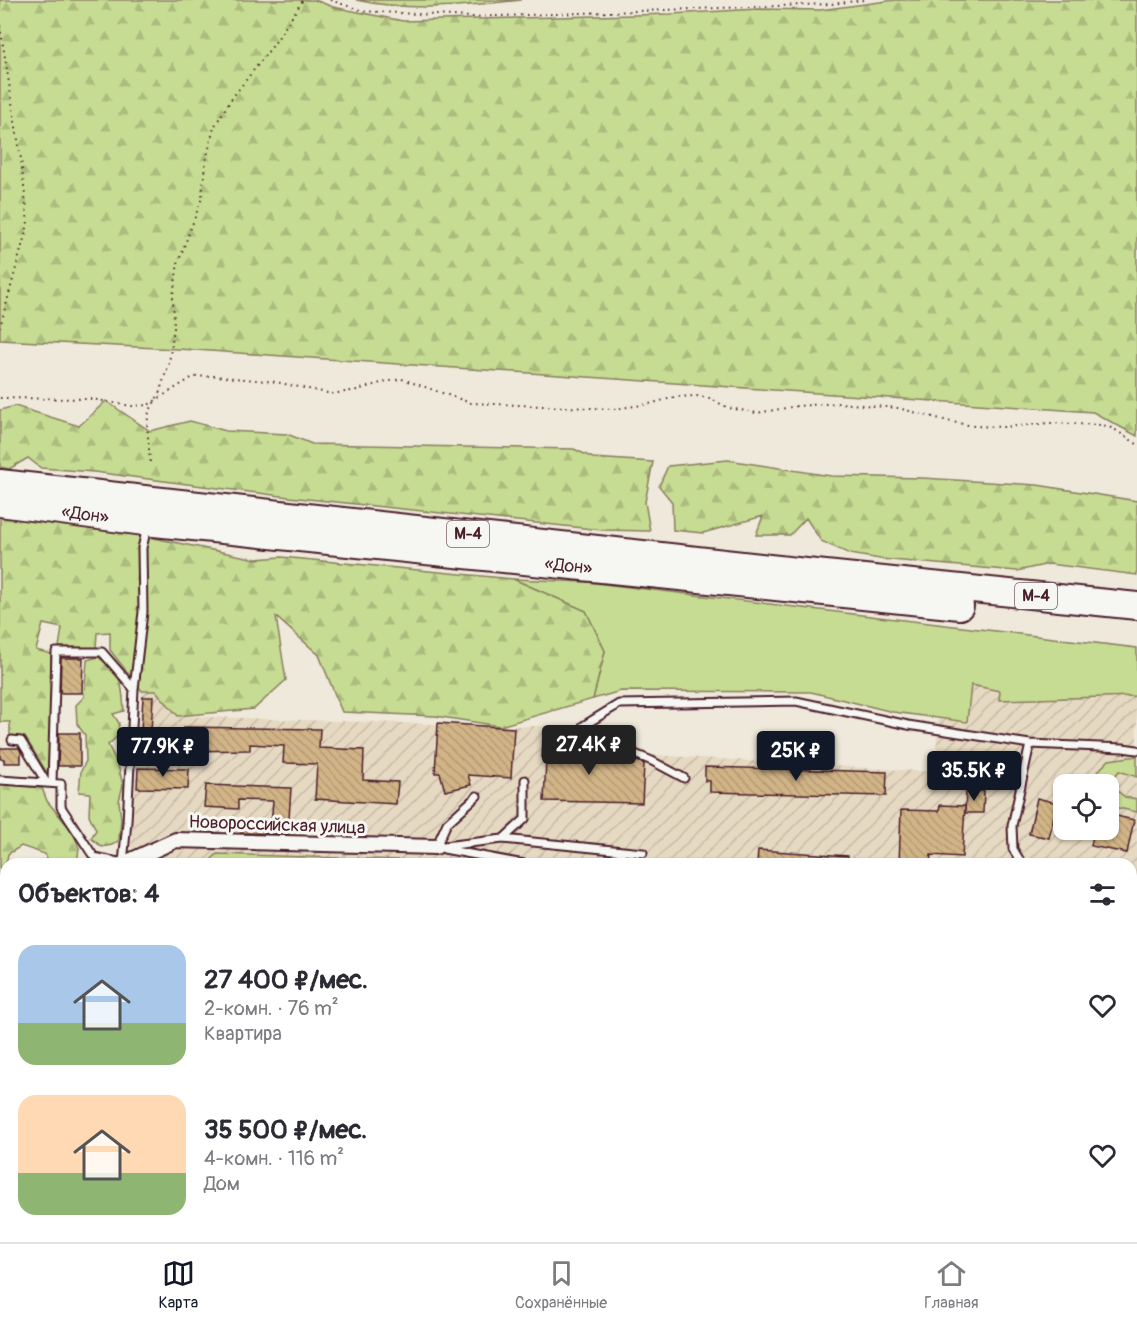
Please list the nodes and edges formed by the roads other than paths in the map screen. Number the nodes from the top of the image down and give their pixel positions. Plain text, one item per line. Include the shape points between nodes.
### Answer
1 (0, 483) edge
2 (0, 503) edge
3 (147, 522) junction
4 (1137, 606) edge
5 (1137, 623) edge
6 (134, 689) junction
7 (12, 740) dead end
8 (131, 741) junction
9 (175, 744) dead end
10 (1030, 744) junction
11 (1137, 750) edge
12 (684, 778) dead end
13 (0, 780) edge
14 (525, 780) dead end
15 (49, 783) junction
16 (477, 796) dead end
17 (503, 839) junction
18 (436, 848) junction
19 (619, 851) junction
20 (643, 853) dead end
21 (98, 858) edge
22 (124, 858) edge
23 (136, 858) edge
24 (491, 858) edge
25 (622, 858) edge
26 (1018, 858) edge

1 - 4 highway, «Дон» / М-4
2 - 3 highway, «Дон» / М-4
3 - 5 highway, «Дон» / М-4
3 - 6 lane
6 - 8 lane
6 - 15 lane via 102,652 56,652
7 - 15 lane via 21,741
8 - 9 lane
8 - 22 lane
10 - 11 lane
10 - 12 lane via 908,725 796,701 619,704 583,726 586,734
10 - 26 lane via 1012,826 1013,849
13 - 15 lane
14 - 17 lane via 525,819
15 - 21 lane via 61,784 61,807
16 - 18 lane via 447,823
17 - 18 lane
17 - 19 lane
18 - 23 street, Новороссийская улица via 177,840
18 - 24 lane
19 - 20 lane
19 - 25 lane

